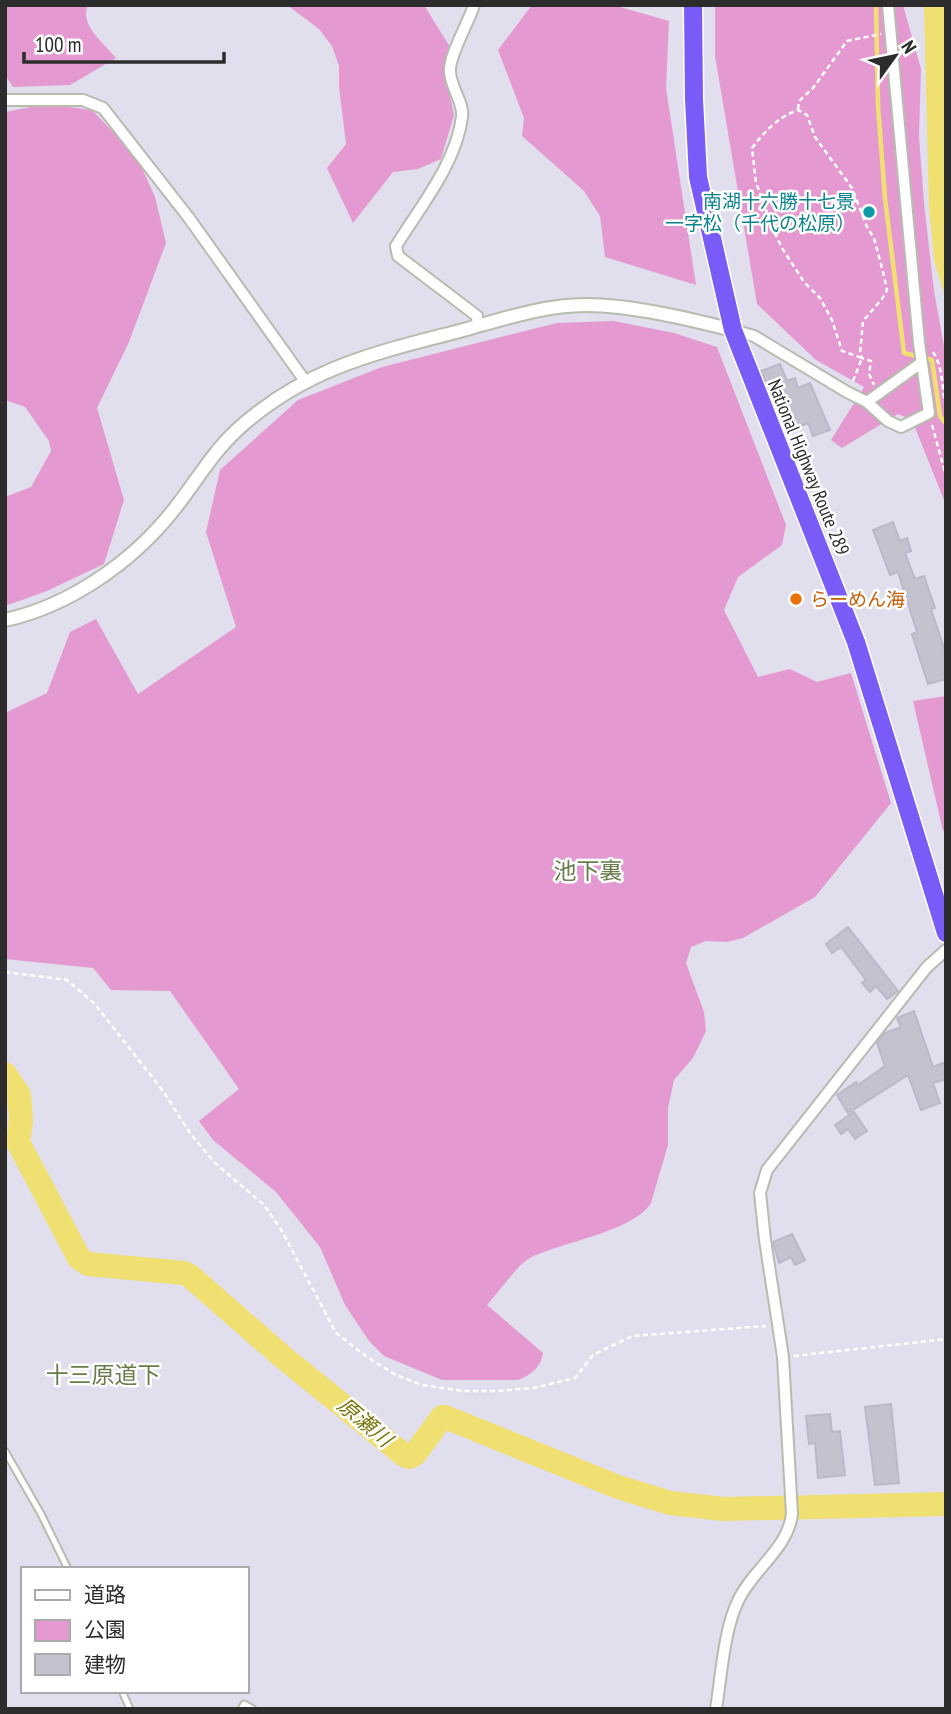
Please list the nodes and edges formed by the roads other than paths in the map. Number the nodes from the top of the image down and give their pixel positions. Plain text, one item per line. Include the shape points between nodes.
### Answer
1 (474, 5) edge
2 (693, 5) edge
3 (888, 5) edge
4 (5, 100) edge
5 (478, 326) junction
6 (733, 330) junction
7 (921, 363) junction
8 (305, 381) junction
9 (867, 402) junction
10 (5, 620) edge
11 (946, 933) edge
12 (946, 950) edge
13 (5, 1451) edge
14 (67, 1567) edge
15 (123, 1693) edge
16 (130, 1709) edge
17 (241, 1709) edge
18 (253, 1709) edge
19 (716, 1709) edge

1 - 5 street via 449,67 463,113 450,158 396,246 398,256 477,316
2 - 6 highway, National Highway Route 289 via 698,177
3 - 7 street
4 - 8 street via 83,100 103,108 189,218
5 - 6 street via 542,309 586,305
5 - 8 street via 339,365
6 - 9 street via 754,336
6 - 11 highway, National Highway Route 289 via 856,642
7 - 9 street
7 - 9 street via 929,413 901,427
8 - 10 street via 267,404 236,431 173,511 118,564 88,586
12 - 19 street via 767,1170 760,1193 783,1357 792,1508 783,1541 737,1602
13 - 14 lane
15 - 16 lane
17 - 18 lane via 244,1704

